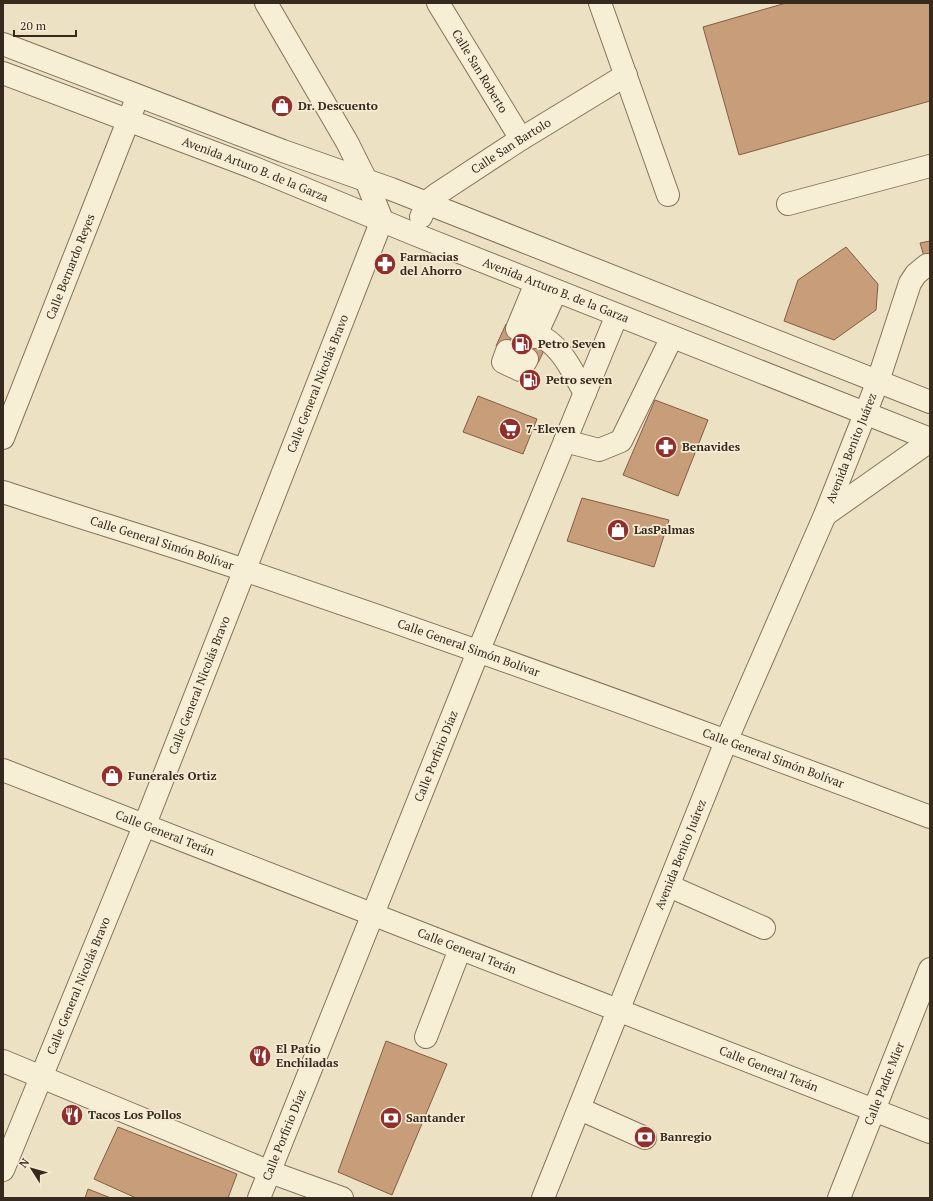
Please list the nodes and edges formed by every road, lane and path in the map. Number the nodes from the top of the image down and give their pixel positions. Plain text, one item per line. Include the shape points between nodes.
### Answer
1 (266, 3) edge
2 (438, 3) edge
3 (600, 3) edge
4 (4, 46) edge
5 (3, 73) edge
6 (626, 75) junction
7 (138, 96) junction
8 (129, 120) junction
9 (521, 139) junction
10 (930, 166) edge
11 (366, 180) junction
12 (668, 195) dead end
13 (788, 204) dead end
14 (426, 205) junction
15 (382, 220) junction
16 (414, 234) junction
17 (927, 265) dead end
18 (536, 282) junction
19 (556, 291) junction
20 (617, 315) junction
21 (529, 333) junction
22 (672, 337) junction
23 (878, 381) junction
24 (584, 393) junction
25 (930, 402) edge
26 (864, 413) junction
27 (3, 438) edge
28 (930, 440) edge
29 (565, 441) junction
30 (3, 492) edge
31 (825, 515) junction
32 (246, 570) junction
33 (478, 652) junction
34 (727, 740) junction
35 (3, 770) edge
36 (930, 817) edge
37 (145, 824) junction
38 (669, 886) junction
39 (374, 915) junction
40 (764, 928) dead end
41 (460, 949) junction
42 (930, 969) edge
43 (619, 1012) junction
44 (426, 1037) dead end
45 (3, 1061) edge
46 (41, 1077) junction
47 (580, 1109) junction
48 (873, 1111) junction
49 (930, 1132) edge
50 (645, 1138) dead end
51 (3, 1170) edge
52 (270, 1172) junction
53 (259, 1198) edge
54 (342, 1198) edge
55 (544, 1198) edge
56 (839, 1198) edge

1 - 11 street via 343,135
2 - 9 street, Calle San Roberto
3 - 6 street
4 - 7 street, Avenida Arturo B. de la Garza
5 - 8 street, Avenida Arturo B. de la Garza
6 - 9 street, Calle San Bartolo
6 - 12 street
7 - 8 street, Calle Bernardo Reyes
7 - 11 street, Avenida Arturo B. de la Garza
8 - 15 street, Avenida Arturo B. de la Garza
8 - 27 street, Calle Bernardo Reyes
9 - 14 street, Calle San Bartolo via 437,194
10 - 13 street
11 - 14 street, Avenida Arturo B. de la Garza
11 - 15 street
14 - 16 street, Calle San Bartolo
14 - 23 street, Avenida Arturo B. de la Garza
15 - 16 street, Avenida Arturo B. de la Garza
15 - 32 street, Calle General Nicolás Bravo
16 - 18 street, Avenida Arturo B. de la Garza
17 - 23 street, Avenida Benito Juárez via 916,274 910,284
18 - 19 street, Avenida Arturo B. de la Garza
18 - 21 street
19 - 20 street, Avenida Arturo B. de la Garza
19 - 21 street
20 - 22 street, Avenida Arturo B. de la Garza
20 - 24 street, Calle Porfirio Díaz
21 - 24 street via 546,338 561,352
22 - 26 street, Avenida Arturo B. de la Garza
22 - 29 street via 621,440 599,450
23 - 25 street, Avenida Arturo B. de la Garza
23 - 26 street, Avenida Benito Juárez
24 - 29 street, Calle Porfirio Díaz
26 - 28 street, Avenida Arturo B. de la Garza
26 - 31 street, Avenida Benito Juárez
28 - 31 street, Avenida Benito Juárez
29 - 33 street, Calle Porfirio Díaz
30 - 32 street, Calle General Simón Bolívar
31 - 34 street, Avenida Benito Juárez
32 - 33 street, Calle General Simón Bolívar
32 - 37 street, Calle General Nicolás Bravo
33 - 34 street, Calle General Simón Bolívar
33 - 39 street, Calle Porfirio Díaz
34 - 36 street, Calle General Simón Bolívar
34 - 38 street, Avenida Benito Juárez
35 - 37 street, Calle General Terán
37 - 39 street, Calle General Terán
37 - 46 street, Calle General Nicolás Bravo
38 - 40 street
38 - 43 street, Avenida Benito Juárez
39 - 41 street, Calle General Terán
39 - 52 street, Calle Porfirio Díaz
41 - 43 street, Calle General Terán
41 - 44 street
42 - 48 street, Calle Padre Mier
43 - 47 street, Avenida Benito Juárez
43 - 48 street, Calle General Terán
45 - 46 street
46 - 51 street, Calle General Nicolás Bravo
46 - 52 street
47 - 50 street
47 - 55 street, Avenida Benito Juárez
48 - 49 street, Calle General Terán
48 - 56 street, Calle Padre Mier
52 - 53 street, Calle Porfirio Díaz
52 - 54 street

